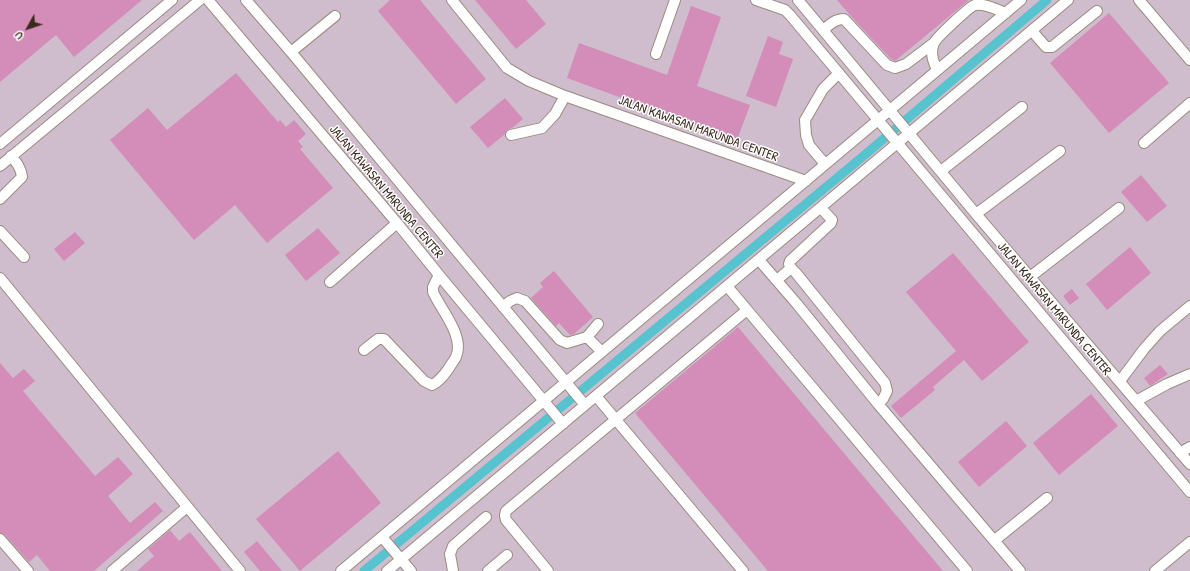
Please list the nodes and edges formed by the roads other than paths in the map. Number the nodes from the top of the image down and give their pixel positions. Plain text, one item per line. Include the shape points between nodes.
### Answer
1 (172, 0) edge
2 (200, 0) edge
3 (208, 0) edge
4 (246, 0) edge
5 (452, 0) edge
6 (675, 0) edge
7 (756, 0) edge
8 (798, 0) edge
9 (1021, 0) edge
10 (1068, 0) edge
11 (1139, 0) edge
12 (977, 2) edge
13 (1097, 11) dead end
14 (1006, 13) junction
15 (335, 16) dead end
16 (823, 30) junction
17 (1032, 31) junction
18 (934, 42) junction
19 (291, 52) junction
20 (656, 54) dead end
21 (1190, 60) edge
22 (937, 70) junction
23 (838, 73) junction
24 (565, 96) junction
25 (1190, 103) edge
26 (1022, 107) dead end
27 (891, 111) junction
28 (880, 122) junction
29 (908, 131) junction
30 (511, 135) dead end
31 (896, 141) junction
32 (1144, 143) dead end
33 (0, 144) edge
34 (1060, 150) dead end
35 (11, 156) junction
36 (825, 164) junction
37 (0, 166) edge
38 (941, 171) junction
39 (806, 181) junction
40 (0, 199) edge
41 (821, 208) junction
42 (1119, 208) dead end
43 (976, 214) junction
44 (397, 223) junction
45 (0, 231) edge
46 (24, 257) dead end
47 (759, 260) junction
48 (791, 268) junction
49 (439, 275) junction
50 (1030, 277) junction
51 (0, 278) edge
52 (777, 280) junction
53 (330, 282) dead end
54 (727, 286) junction
55 (810, 292) junction
56 (797, 304) junction
57 (1190, 306) edge
58 (503, 307) junction
59 (747, 310) junction
60 (598, 324) dead end
61 (587, 337) junction
62 (364, 350) dead end
63 (602, 352) junction
64 (1190, 374) edge
65 (1120, 381) junction
66 (567, 383) junction
67 (596, 396) junction
68 (1136, 401) junction
69 (545, 402) junction
70 (584, 404) junction
71 (878, 404) junction
72 (617, 419) junction
73 (562, 422) junction
74 (1190, 448) edge
75 (1180, 453) junction
76 (1190, 464) edge
77 (1190, 492) edge
78 (1047, 498) dead end
79 (187, 507) junction
80 (486, 517) dead end
81 (383, 538) junction
82 (0, 539) edge
83 (995, 540) junction
84 (1190, 542) edge
85 (507, 555) dead end
86 (400, 558) junction
87 (28, 571) edge
88 (112, 571) edge
89 (240, 571) edge
90 (341, 571) edge
91 (387, 571) edge
92 (411, 571) edge
93 (453, 571) edge
94 (488, 571) edge
95 (548, 571) edge
96 (743, 571) edge
97 (967, 571) edge
98 (1020, 571) edge
99 (1155, 571) edge

1 - 33 lane
2 - 35 lane
3 - 44 lane, JALAN KAWASAN MARUNDA CENTER
4 - 19 lane, JALAN KAWASAN MARUNDA CENTER
5 - 24 lane, JALAN KAWASAN MARUNDA CENTER via 507,68 529,81
6 - 20 lane
7 - 23 lane, JALAN KAWASAN MARUNDA CENTER via 788,12
8 - 16 lane, JALAN KAWASAN MARUNDA CENTER
9 - 14 lane
10 - 17 lane
11 - 21 lane
12 - 14 lane
12 - 18 lane
13 - 17 lane via 1052,47 1046,47
14 - 22 lane
15 - 19 lane
16 - 18 lane via 839,19 844,20 887,65 895,68 906,64
16 - 27 lane, JALAN KAWASAN MARUNDA CENTER
17 - 29 lane
18 - 22 lane via 932,55
19 - 58 lane, JALAN KAWASAN MARUNDA CENTER
22 - 27 lane
23 - 28 lane, JALAN KAWASAN MARUNDA CENTER
23 - 36 lane via 823,89 805,120 809,145
24 - 30 lane via 555,114 542,128
24 - 39 lane, JALAN KAWASAN MARUNDA CENTER
25 - 32 lane
26 - 38 lane
27 - 28 lane
27 - 29 lane, JALAN KAWASAN MARUNDA CENTER
28 - 31 lane, JALAN KAWASAN MARUNDA CENTER
28 - 36 lane
29 - 31 lane
29 - 38 lane, JALAN KAWASAN MARUNDA CENTER
31 - 41 lane
31 - 77 lane, JALAN KAWASAN MARUNDA CENTER
34 - 43 lane
35 - 37 lane
35 - 40 lane via 19,166 22,177
36 - 39 lane
38 - 43 lane, JALAN KAWASAN MARUNDA CENTER
39 - 63 lane
41 - 47 lane
41 - 48 lane via 832,220 831,223 790,261
42 - 50 lane
43 - 50 lane, JALAN KAWASAN MARUNDA CENTER
44 - 49 lane, JALAN KAWASAN MARUNDA CENTER
44 - 53 lane
45 - 46 lane
47 - 52 lane
47 - 54 lane
48 - 52 lane
48 - 55 lane
49 - 62 lane via 433,292 457,338 458,349 443,378 432,385 424,381 384,339 378,338
49 - 69 lane, JALAN KAWASAN MARUNDA CENTER
50 - 65 lane, JALAN KAWASAN MARUNDA CENTER
51 - 79 lane
52 - 56 lane
54 - 59 lane
54 - 67 lane
55 - 56 lane
55 - 71 lane via 885,383 887,390
56 - 71 lane
57 - 65 lane via 1144,348
58 - 61 lane via 516,298 525,301 560,340 567,343
58 - 66 lane, JALAN KAWASAN MARUNDA CENTER
59 - 72 lane
59 - 97 lane
60 - 61 lane
61 - 63 lane
63 - 66 lane
64 - 68 lane
65 - 68 lane, JALAN KAWASAN MARUNDA CENTER
66 - 69 lane
66 - 70 lane, JALAN KAWASAN MARUNDA CENTER
67 - 70 lane
67 - 72 lane
68 - 75 lane, JALAN KAWASAN MARUNDA CENTER
69 - 73 lane, JALAN KAWASAN MARUNDA CENTER
69 - 81 lane
70 - 73 lane
71 - 83 lane
72 - 95 lane via 504,515
72 - 96 lane
73 - 86 lane
74 - 75 lane
75 - 76 lane, JALAN KAWASAN MARUNDA CENTER
78 - 83 lane
79 - 88 lane
79 - 89 lane
80 - 93 lane via 453,546 450,554
81 - 86 lane
81 - 90 lane
82 - 87 lane
83 - 98 lane
84 - 99 lane
85 - 94 lane
86 - 91 lane
86 - 92 lane

